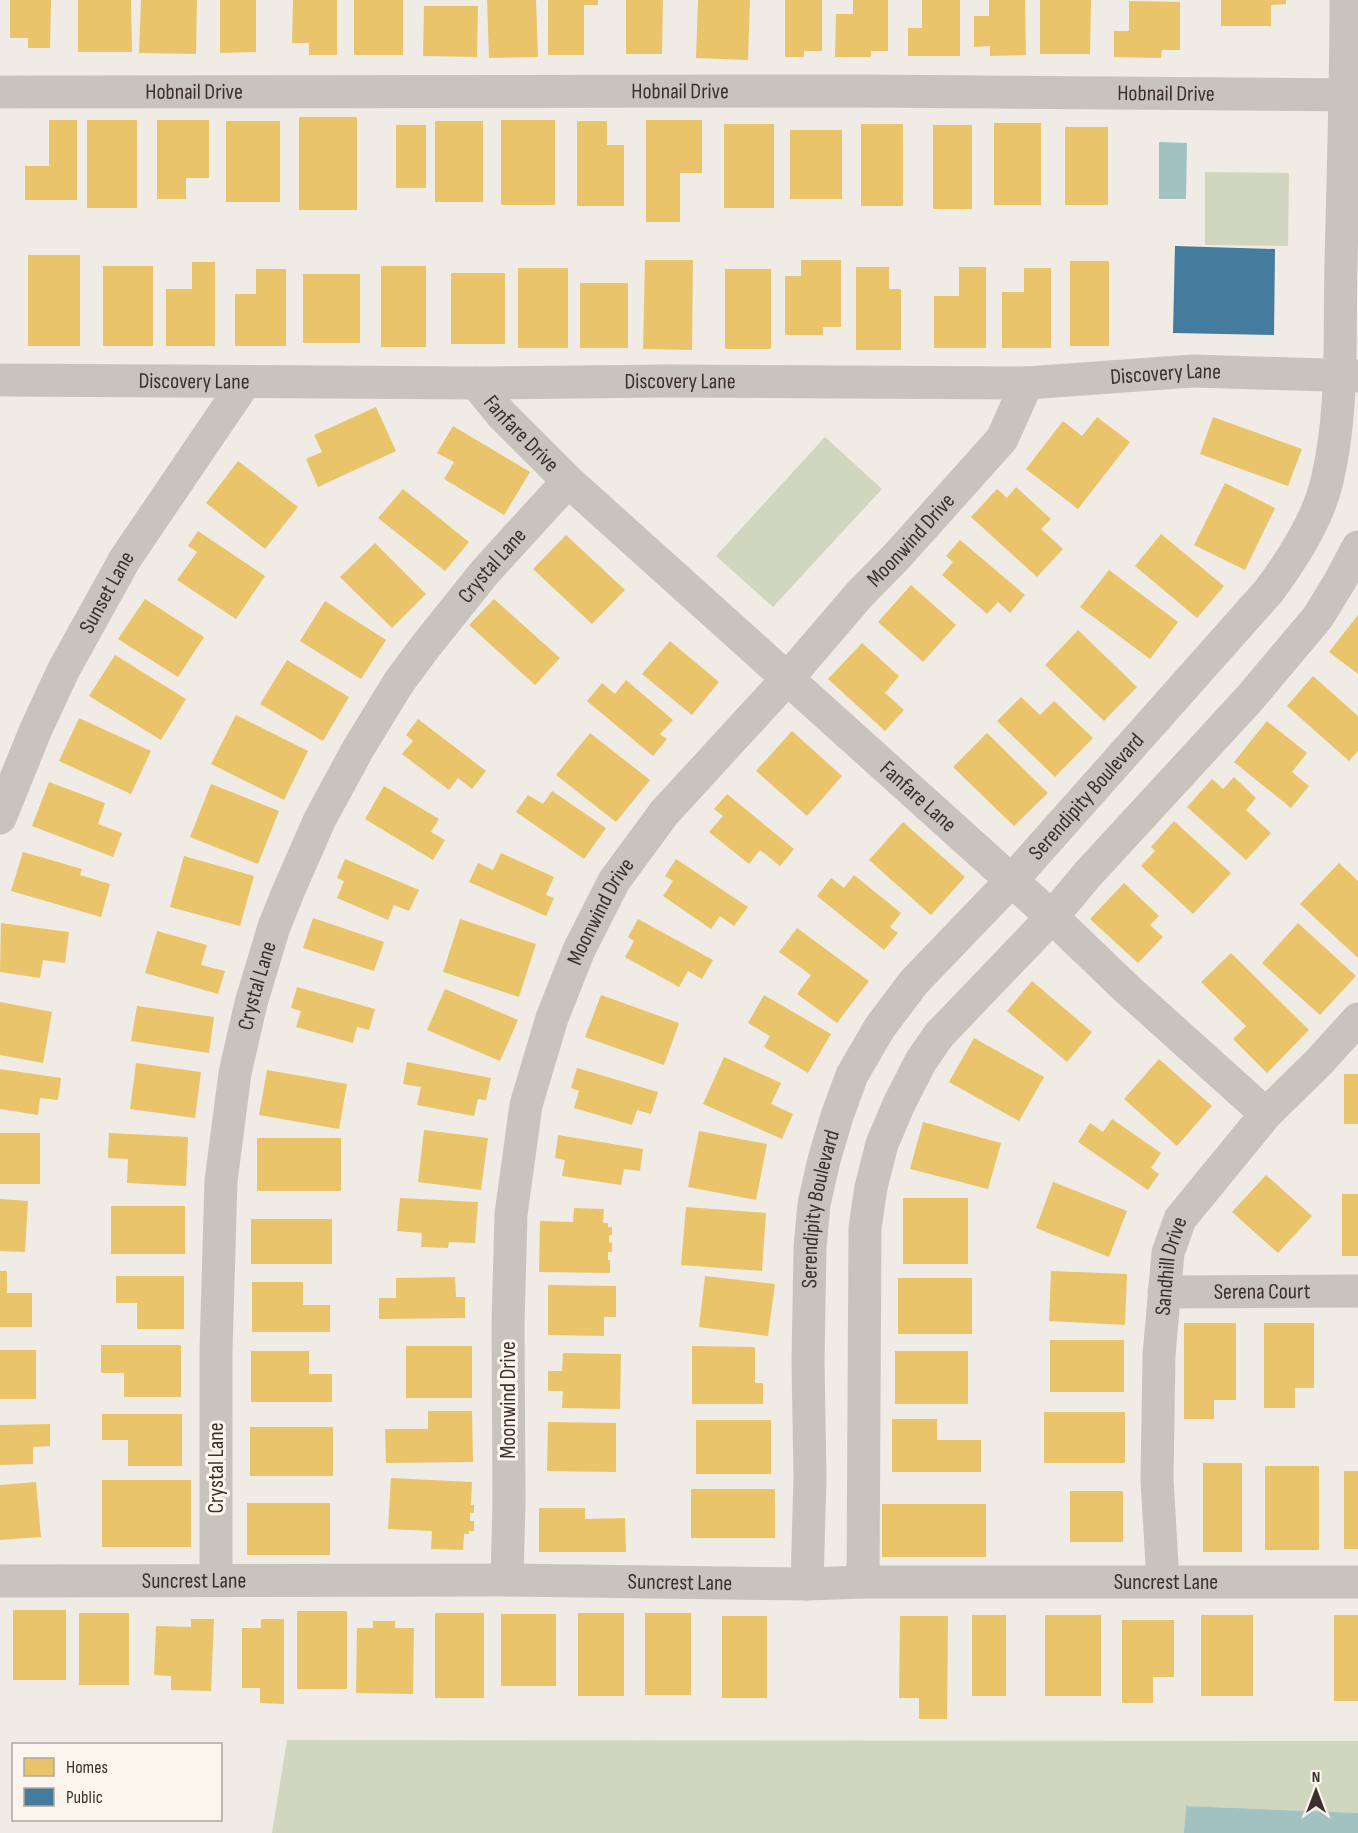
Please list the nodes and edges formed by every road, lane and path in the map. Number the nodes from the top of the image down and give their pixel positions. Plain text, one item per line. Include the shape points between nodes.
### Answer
1 (1346, 0) edge
2 (0, 92) edge
3 (1352, 95) edge
4 (1349, 375) edge
5 (0, 381) edge
6 (245, 382) junction
7 (476, 382) junction
8 (1027, 383) junction
9 (568, 482) junction
10 (1358, 547) edge
11 (787, 679) junction
12 (0, 818) edge
13 (1011, 880) junction
14 (1052, 917) junction
15 (1358, 1019) edge
16 (1266, 1114) junction
17 (1358, 1291) edge
18 (1164, 1292) junction
19 (216, 1580) junction
20 (507, 1580) junction
21 (0, 1581) edge
22 (1162, 1581) junction
23 (863, 1582) junction
24 (1358, 1582) edge
25 (807, 1584) junction

1 - 3 street, Serendipity Boulevard
2 - 3 street, Hobnail Drive
3 - 4 street, Serendipity Boulevard
4 - 8 street, Discovery Lane via 1193,371
4 - 13 street, Serendipity Boulevard via 1327,483 1309,529 1289,564
5 - 6 street, Discovery Lane
6 - 7 street, Discovery Lane
6 - 12 street, Sunset Lane via 125,559 64,669
7 - 8 street, Discovery Lane
7 - 9 street, Fanfare Drive via 502,415
8 - 11 street, Moonwind Drive via 1002,439
9 - 11 street, Fanfare Lane
9 - 19 street, Crystal Lane via 485,572 399,682 320,819 274,927 235,1073 221,1181
10 - 14 street, Serendipity Boulevard via 1318,617
11 - 13 street, Fanfare Lane
11 - 20 street, Moonwind Drive via 664,813 614,881 579,950 541,1051 526,1105 511,1214
13 - 14 street, Fanfare Lane
13 - 25 street, Serendipity Boulevard via 914,982 879,1027 852,1075 827,1149 814,1204 810,1248
14 - 16 street, Fanfare Lane
14 - 23 street, Serendipity Boulevard via 939,1035 898,1104 882,1144 865,1228
15 - 16 street, Sandhill Drive
16 - 18 street, Sandhill Drive via 1180,1219 1168,1252
17 - 18 street, Serena Court
18 - 22 street, Sandhill Drive via 1157,1480
19 - 20 street, Suncrest Lane
19 - 21 street, Suncrest Lane
20 - 25 street, Suncrest Lane
22 - 23 street, Suncrest Lane
22 - 24 street, Suncrest Lane
23 - 25 street, Suncrest Lane

